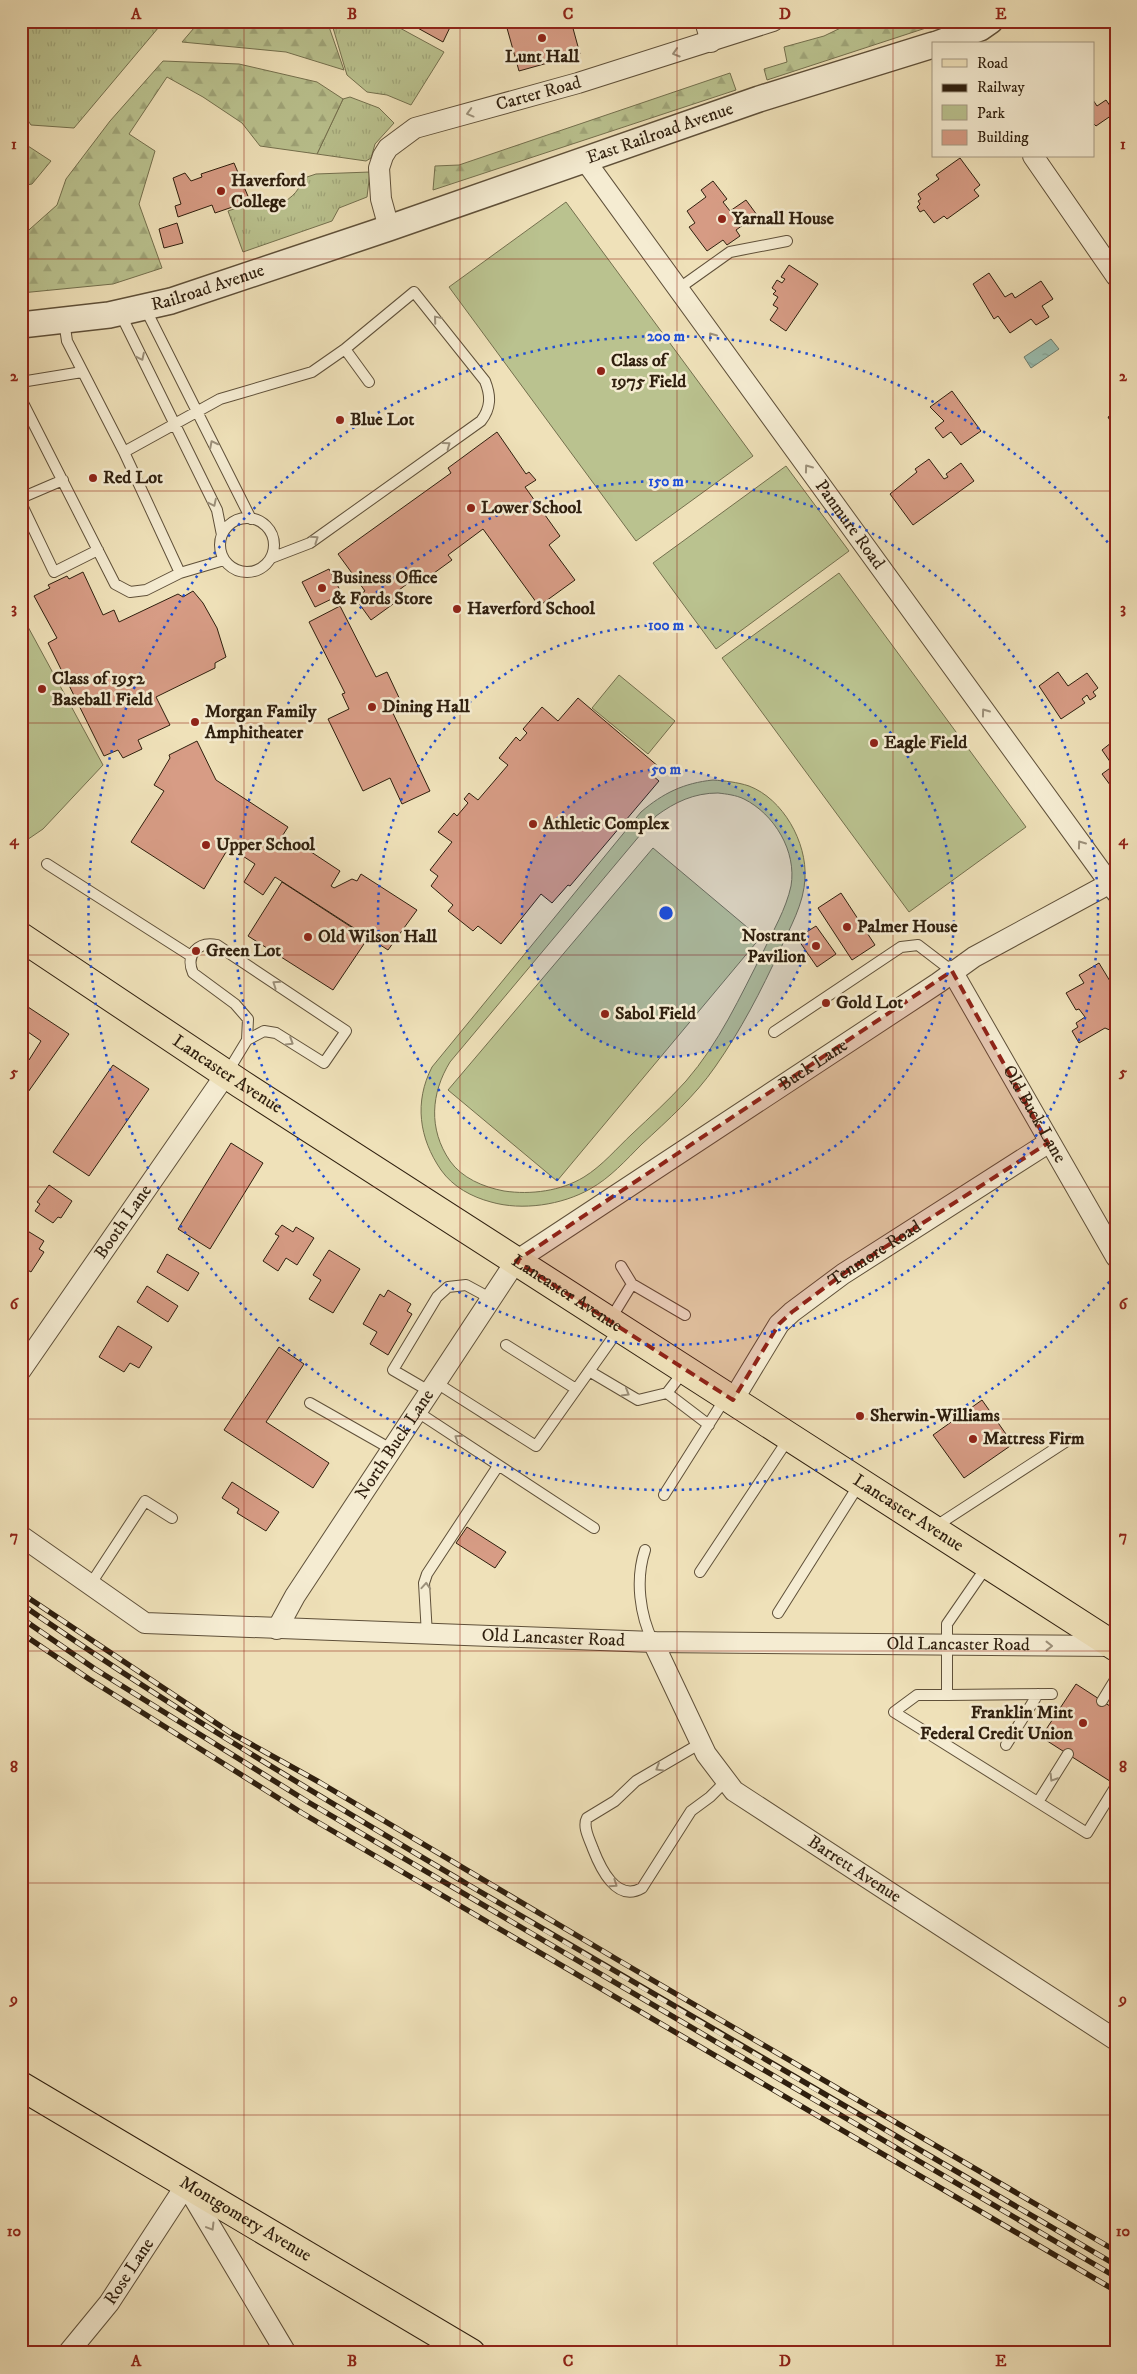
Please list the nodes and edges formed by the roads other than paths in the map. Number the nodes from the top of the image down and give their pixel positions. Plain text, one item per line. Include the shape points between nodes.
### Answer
1 (705, 21) edge
2 (772, 21) edge
3 (990, 21) edge
4 (711, 42) junction
5 (948, 42) edge
6 (932, 47) edge
7 (1034, 158) edge
8 (584, 159) junction
9 (389, 228) junction
10 (787, 241) dead end
11 (1116, 276) edge
12 (678, 289) junction
13 (145, 308) junction
14 (120, 313) junction
15 (64, 321) junction
16 (21, 325) edge
17 (345, 349) junction
18 (82, 372) junction
19 (21, 382) edge
20 (369, 382) dead end
21 (21, 400) edge
22 (196, 412) junction
23 (174, 423) junction
24 (124, 452) junction
25 (62, 480) junction
26 (21, 498) edge
27 (21, 503) edge
28 (251, 519) junction
29 (222, 536) junction
30 (98, 550) junction
31 (271, 558) junction
32 (224, 560) junction
33 (180, 573) junction
34 (47, 864) dead end
35 (1114, 885) edge
36 (21, 938) edge
37 (191, 956) junction
38 (952, 971) junction
39 (774, 1032) dead end
40 (247, 1040) junction
41 (226, 1074) junction
42 (1048, 1143) junction
43 (1116, 1257) edge
44 (516, 1261) junction
45 (622, 1266) dead end
46 (632, 1284) junction
47 (490, 1298) junction
48 (685, 1316) dead end
49 (615, 1324) junction
50 (506, 1345) dead end
51 (22, 1366) edge
52 (686, 1370) junction
53 (589, 1372) junction
54 (432, 1387) junction
55 (576, 1389) junction
56 (667, 1393) junction
57 (730, 1398) junction
58 (310, 1403) dead end
59 (416, 1410) junction
60 (708, 1425) junction
61 (790, 1437) junction
62 (1070, 1439) dead end
63 (391, 1449) junction
64 (498, 1466) junction
65 (860, 1482) junction
66 (664, 1495) dead end
67 (172, 1518) dead end
68 (594, 1528) dead end
69 (932, 1529) junction
70 (21, 1536) edge
71 (645, 1550) dead end
72 (987, 1564) junction
73 (700, 1572) dead end
74 (90, 1585) junction
75 (778, 1613) dead end
76 (277, 1630) junction
77 (427, 1635) junction
78 (653, 1642) junction
79 (948, 1645) junction
80 (1115, 1647) edge
81 (1116, 1678) edge
82 (1038, 1694) junction
83 (1052, 1694) dead end
84 (947, 1695) junction
85 (1102, 1701) dead end
86 (701, 1743) junction
87 (1006, 1745) dead end
88 (1068, 1754) dead end
89 (726, 1780) junction
90 (1116, 1786) edge
91 (1038, 1802) junction
92 (1116, 2040) edge
93 (21, 2086) edge
94 (186, 2185) junction
95 (68, 2353) edge
96 (286, 2353) edge
97 (471, 2353) edge

1 - 4 street
2 - 4 street, Carter Road
3 - 5 street, East Railroad Avenue
4 -> 9 street, Carter Road via 578,84 416,128 388,148 379,168 381,199
6 - 8 street, East Railroad Avenue via 759,99
7 - 11 street
8 - 9 street, East Railroad Avenue
8 - 12 street, Panmure Road
9 - 13 street, Railroad Avenue
10 - 12 lane via 730,252
35 -> 12 street, Panmure Road
13 - 14 street, Railroad Avenue
13 - 22 lane
14 - 15 street, Railroad Avenue
14 -> 23 lane
15 - 16 street, Railroad Avenue
15 - 18 lane via 67,341
17 - 20 lane
17 - 22 lane via 312,372 220,399
31 -> 17 lane via 310,544 487,413 489,392 485,382 414,292
18 - 19 lane
18 - 24 lane
21 - 25 lane
22 - 23 lane
28 -> 22 lane
23 - 24 lane
23 -> 29 lane via 217,510
24 - 33 lane
25 - 26 lane
25 - 30 lane
27 - 30 lane via 54,572
28 - 29 lane via 234,522
28 - 31 lane via 260,522 272,534 274,550
29 - 32 lane via 220,544
30 - 33 lane via 115,584 130,592 146,590
31 - 32 lane via 259,569 243,572
32 - 33 lane
34 - 37 lane
35 - 38 street, Buck Lane
36 - 41 main road, Lancaster Avenue
37 - 40 lane via 193,973 235,1004 248,1019
40 -> 37 lane via 264,1031 276,1033 324,1063 346,1031 217,945 199,946
38 - 39 lane via 918,945 901,947
38 - 42 street, Old Buck Lane
38 - 44 street, Buck Lane
40 - 41 lane
41 - 44 main road, Lancaster Avenue
41 - 51 street, Booth Lane
42 - 43 street, Old Buck Lane
42 - 57 street, Tenmore Road via 843,1274 792,1312 780,1324
44 - 47 street, North Buck Lane
44 - 49 main road, Lancaster Avenue
45 - 46 lane
46 - 48 lane
46 - 49 lane
47 - 54 street, North Buck Lane
47 - 54 lane via 466,1285 448,1287 437,1297 393,1370
49 - 52 main road, Lancaster Avenue
49 - 53 lane
50 - 55 lane
52 - 56 lane
52 - 57 main road, Lancaster Avenue
53 - 55 lane
53 -> 56 lane via 638,1400
54 - 55 lane via 536,1446
54 - 59 street, North Buck Lane
56 - 60 lane
57 - 60 lane
57 - 61 main road, Lancaster Avenue
58 - 63 lane
59 - 63 street, North Buck Lane
64 -> 59 lane
60 - 66 lane
61 - 65 main road, Lancaster Avenue
61 - 73 lane
62 - 69 lane
63 - 76 street, North Buck Lane via 295,1596
64 - 68 lane
77 -> 64 lane via 424,1583 427,1574
65 - 69 main road, Lancaster Avenue
65 - 75 lane
67 - 74 lane via 145,1501
69 - 72 main road, Lancaster Avenue
70 - 74 street, Old Lancaster Road
71 - 78 lane via 640,1564 640,1596 644,1624
72 - 79 lane via 947,1624
72 - 80 main road, Lancaster Avenue
74 - 76 street, Old Lancaster Road via 145,1623
76 - 77 street, Old Lancaster Road
77 - 78 street, Old Lancaster Road
78 - 79 street, Old Lancaster Road
78 - 86 street, Barrett Avenue
79 -> 80 street, Old Lancaster Road
79 - 84 lane
81 - 85 lane
82 - 83 lane
82 - 84 lane
82 - 87 lane
84 - 91 lane via 916,1695 894,1712
86 - 89 street, Barrett Avenue
86 -> 89 lane via 636,1782 615,1801 587,1818 586,1829 608,1880 625,1890 635,1892 642,1888 691,1811 710,1798
88 -> 91 lane
89 - 92 street, Barrett Avenue via 734,1791
90 - 91 lane via 1087,1833
93 - 94 main road, Montgomery Avenue
94 - 95 street, Rose Lane via 109,2303
94 -> 96 street
94 - 97 main road, Montgomery Avenue

